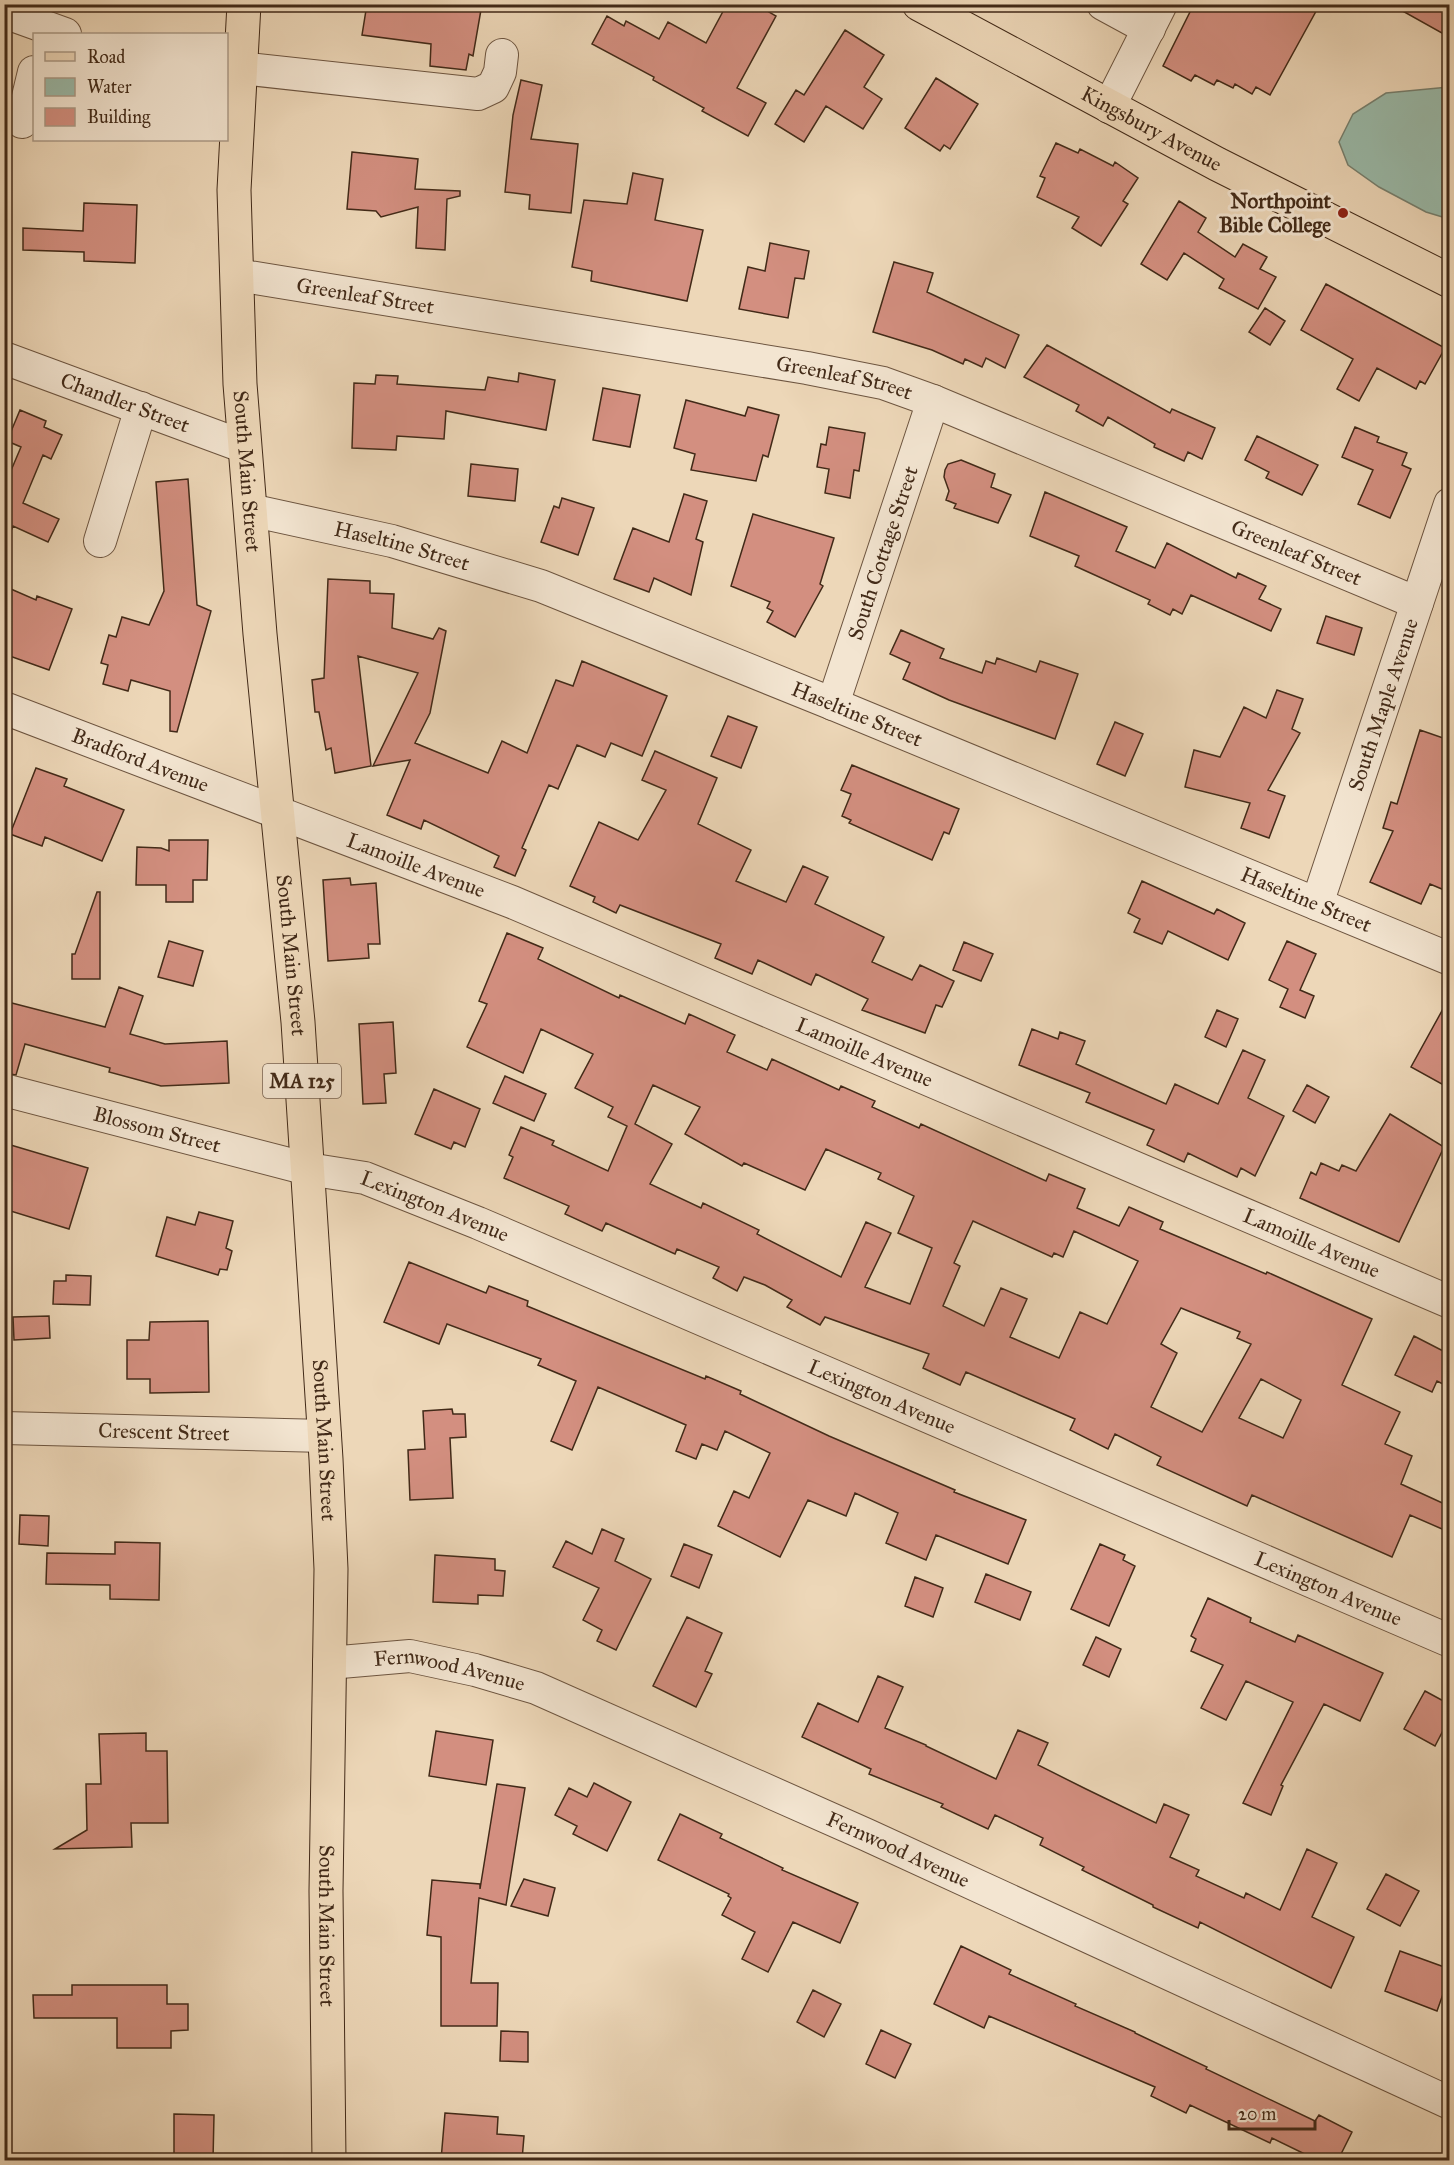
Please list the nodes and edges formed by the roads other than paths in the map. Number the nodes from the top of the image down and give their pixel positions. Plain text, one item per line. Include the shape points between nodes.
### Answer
1 (244, 4) edge
2 (919, 4) edge
3 (1103, 4) edge
4 (4, 12) edge
5 (1155, 16) edge
6 (52, 32) edge
7 (502, 55) dead end
8 (33, 76) edge
9 (235, 87) edge
10 (1109, 107) junction
11 (22, 122) dead end
12 (237, 275) junction
13 (1449, 281) edge
14 (4, 358) edge
15 (933, 401) junction
16 (141, 408) junction
17 (245, 447) junction
18 (1449, 504) edge
19 (250, 510) junction
20 (100, 541) dead end
21 (1417, 603) junction
22 (833, 704) junction
23 (4, 708) edge
24 (277, 811) junction
25 (1317, 904) junction
26 (1449, 959) edge
27 (4, 1090) edge
28 (308, 1169) junction
29 (1449, 1302) edge
30 (4, 1428) edge
31 (325, 1436) junction
32 (1449, 1641) edge
33 (329, 1664) junction
34 (1449, 2103) edge
35 (328, 2160) edge

1 - 9 main road, South Main Street / MA 125
2 - 10 main road, Kingsbury Avenue
3 - 5 street
4 - 6 street
5 - 10 street
7 - 9 street via 493,87 478,94
8 - 11 street
9 - 12 main road, South Main Street / MA 125
10 - 13 main road, Kingsbury Avenue
12 - 15 street, Greenleaf Street via 807,368 883,383
12 - 17 main road, South Main Street / MA 125
14 - 16 street, Chandler Street
15 - 21 street, Greenleaf Street
15 - 22 street, South Cottage Street
16 - 17 street, Chandler Street
16 - 20 street
17 - 19 main road, South Main Street / MA 125
18 - 21 street, South Maple Avenue
19 - 22 street, Haseltine Street via 392,541 541,586
19 - 24 main road, South Main Street / MA 125
21 - 25 street, South Maple Avenue
22 - 25 street, Haseltine Street
23 - 24 street, Bradford Avenue
24 - 28 main road, South Main Street / MA 125
24 - 29 street, Lamoille Avenue via 522,906
25 - 26 street, Haseltine Street
27 - 28 street, Blossom Street
28 - 31 main road, South Main Street / MA 125
28 - 32 street, Lexington Avenue via 365,1178 478,1223
30 - 31 street, Crescent Street
31 - 33 main road, South Main Street / MA 125 via 331,1569
33 - 34 street, Fernwood Avenue via 410,1656 536,1688 867,1835
33 - 35 main road, South Main Street / MA 125

